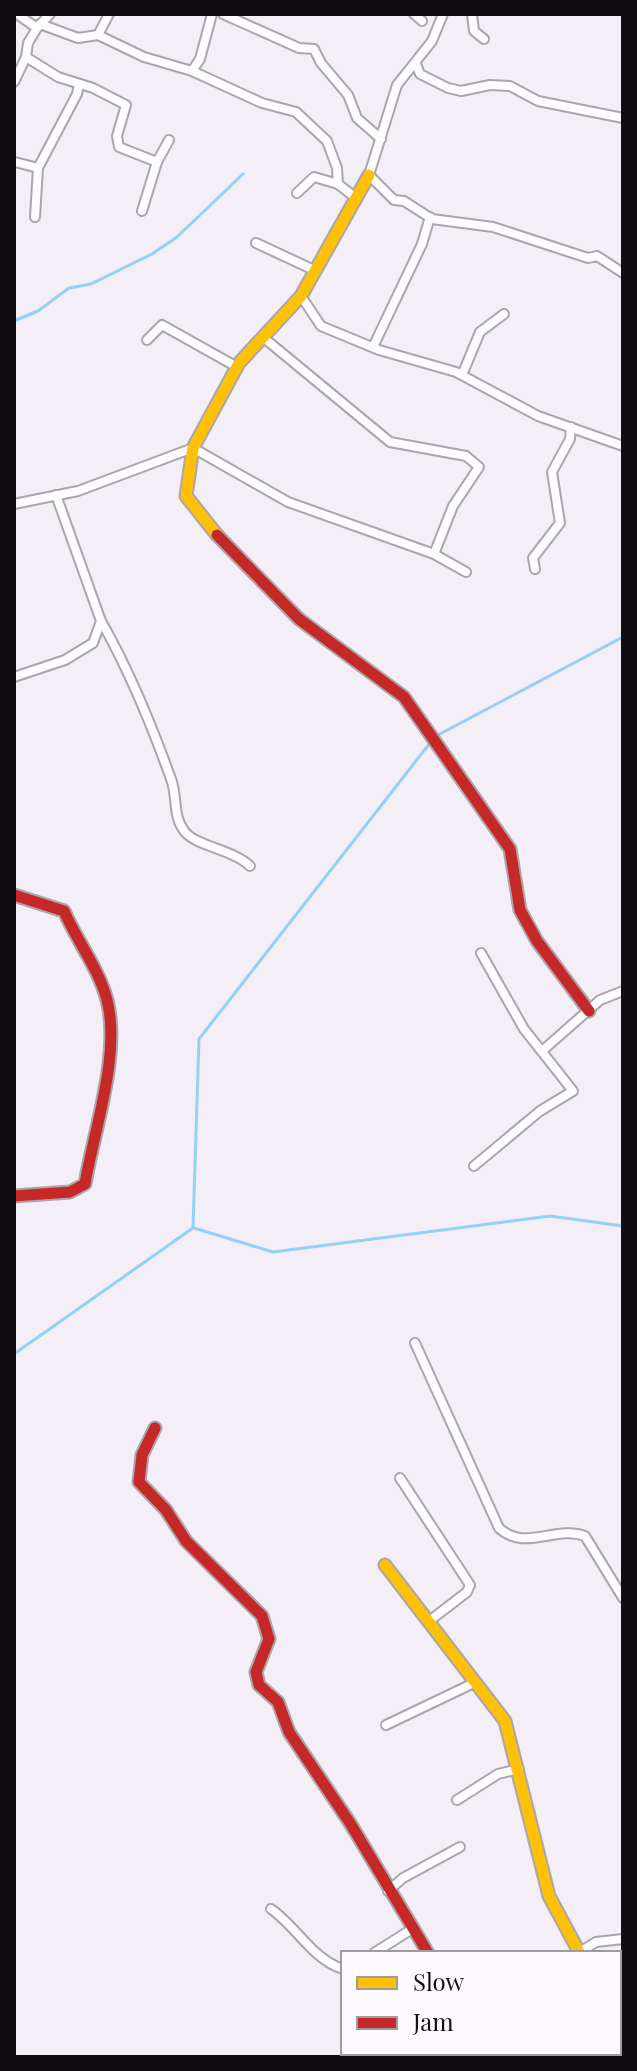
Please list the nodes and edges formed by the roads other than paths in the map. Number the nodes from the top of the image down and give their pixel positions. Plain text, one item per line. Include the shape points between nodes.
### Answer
1 (17, 14) edge
2 (50, 14) edge
3 (109, 14) edge
4 (212, 14) edge
5 (223, 14) edge
6 (414, 14) edge
7 (443, 14) edge
8 (472, 14) edge
9 (422, 21) dead end
10 (38, 26) junction
11 (98, 35) junction
12 (484, 39) dead end
13 (26, 57) junction
14 (416, 64) junction
15 (192, 71) junction
16 (14, 82) edge
17 (79, 84) junction
18 (623, 118) edge
19 (381, 139) junction
20 (169, 140) dead end
21 (15, 162) edge
22 (157, 162) junction
23 (38, 168) junction
24 (369, 175) junction
25 (338, 184) junction
26 (297, 193) dead end
27 (356, 198) junction
28 (142, 211) dead end
29 (35, 217) dead end
30 (430, 217) junction
31 (256, 243) dead end
32 (314, 270) junction
33 (623, 273) edge
34 (301, 296) junction
35 (504, 314) dead end
36 (264, 338) junction
37 (147, 340) dead end
38 (373, 347) junction
39 (237, 367) junction
40 (462, 375) junction
41 (571, 427) junction
42 (623, 446) edge
43 (193, 448) junction
44 (56, 495) junction
45 (14, 504) edge
46 (434, 554) junction
47 (535, 569) dead end
48 (466, 572) dead end
49 (101, 621) junction
50 (14, 677) edge
51 (250, 866) dead end
52 (14, 895) edge
53 (481, 953) dead end
54 (623, 991) edge
55 (589, 1011) junction
56 (542, 1051) junction
57 (474, 1166) dead end
58 (14, 1196) edge
59 (415, 1343) dead end
60 (155, 1428) dead end
61 (400, 1478) dead end
62 (385, 1565) dead end
63 (623, 1598) edge
64 (428, 1622) junction
65 (476, 1682) junction
66 (386, 1725) dead end
67 (519, 1769) junction
68 (457, 1800) dead end
69 (460, 1847) dead end
70 (388, 1891) junction
71 (271, 1909) dead end
72 (412, 1929) junction
73 (623, 1939) edge
74 (377, 1951) edge
75 (427, 1951) edge
76 (577, 1951) edge
77 (580, 1951) edge
78 (341, 1968) edge

1 - 10 street
2 - 10 street
3 - 11 street
4 - 15 street
5 - 19 street via 299,48 314,49 348,95 357,118
6 - 9 street
7 - 14 street
8 - 12 street via 474,31
10 - 11 street via 78,38
10 - 13 street
11 - 15 street via 144,57
13 - 16 street
13 - 17 street
14 - 18 street via 420,74 448,88 510,86 538,101
14 - 19 street via 397,85
15 - 25 street via 262,103 296,112 327,141
17 - 22 street via 123,102 119,147
17 - 23 street
19 - 24 street
20 - 22 street
21 - 23 street
22 - 28 street
23 - 29 street
24 - 27 street
24 - 30 street via 394,200
25 - 26 street via 314,177
25 - 27 street
27 - 32 street
30 - 33 street via 493,227 588,258 597,256
30 - 38 street
31 - 32 street
32 - 34 street
34 - 36 street
34 - 38 street via 321,326
35 - 40 street via 480,332
36 - 39 street
36 - 46 street via 390,442 466,456 479,467 453,506
37 - 39 street via 162,325
38 - 40 street
39 - 43 street
40 - 41 street via 538,416
41 - 42 street
41 - 47 street via 552,472 560,523 533,558
43 - 44 street
43 - 46 street via 288,502
43 - 55 street via 186,496 232,554 299,619 404,697 510,849 520,910
44 - 45 street
44 - 49 street
46 - 48 street
49 - 50 street via 93,643 65,660
49 - 51 street via 172,779 177,820 187,835 233,853
52 - 58 street via 64,911 109,1003 105,1084 85,1184 70,1192
53 - 56 street
54 - 55 street
55 - 56 street
56 - 57 street via 573,1091
59 - 63 street via 499,1528 522,1539 585,1536
60 - 70 street via 142,1455 139,1482 193,1549 262,1616 269,1639 256,1672 259,1685 278,1702 289,1732
61 - 64 street via 470,1585
62 - 64 street
64 - 65 street
65 - 66 street
65 - 67 street via 505,1721
67 - 68 street via 498,1774
67 - 76 street via 549,1896
69 - 70 street
70 - 72 street
71 - 78 street via 317,1953
72 - 74 street
72 - 75 street
73 - 77 street via 596,1942

